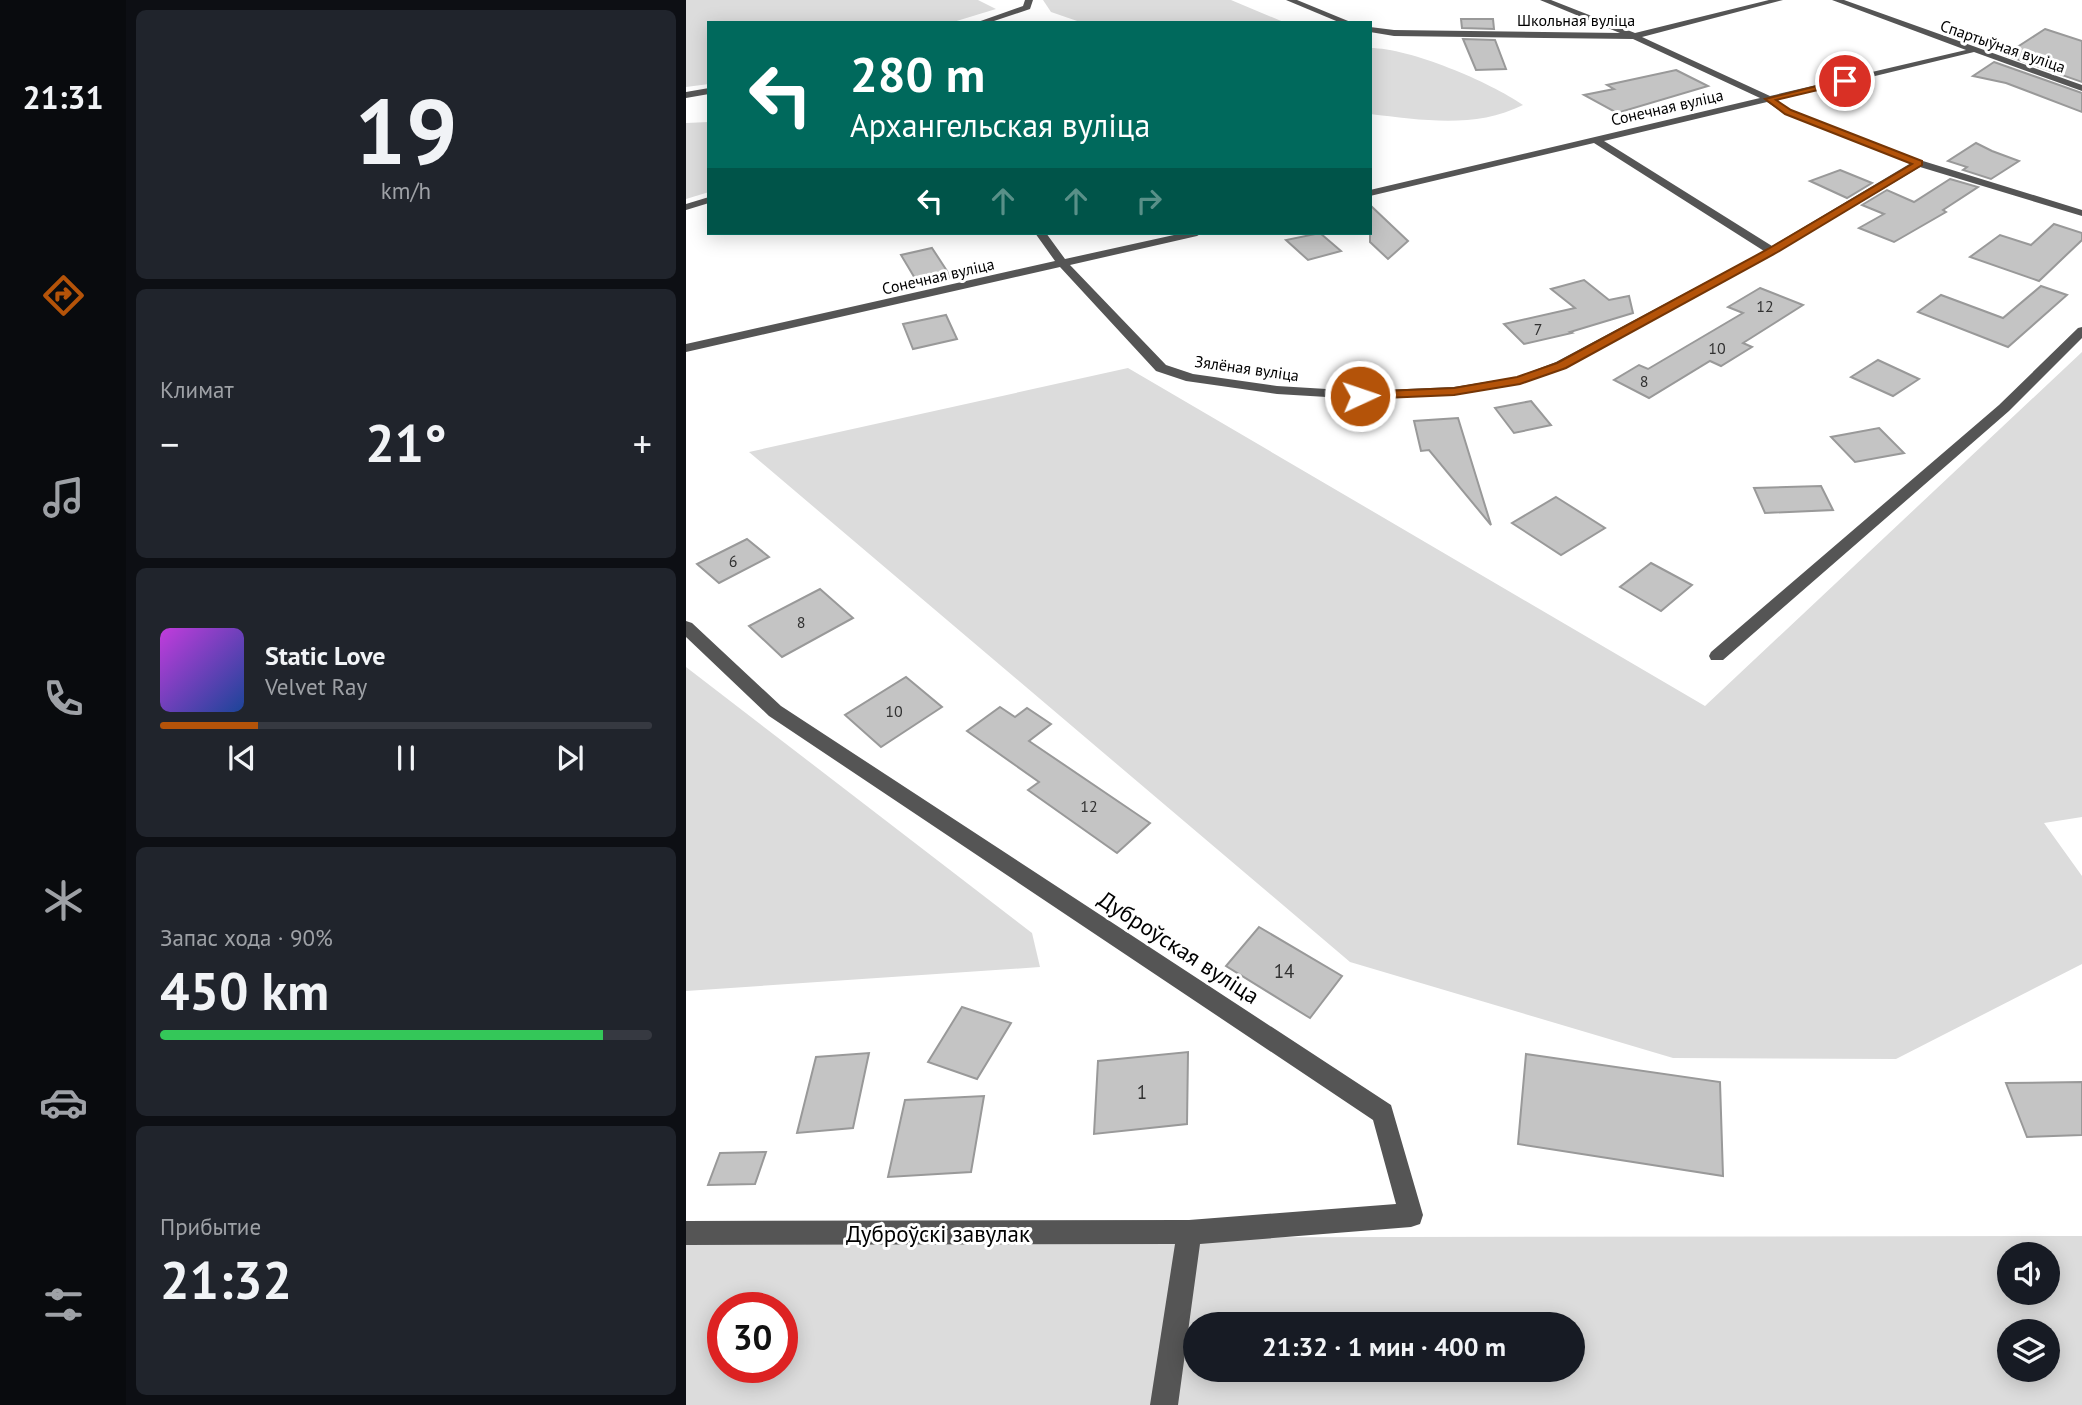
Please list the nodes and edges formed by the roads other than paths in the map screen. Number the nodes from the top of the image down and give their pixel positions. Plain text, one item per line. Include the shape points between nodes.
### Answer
1 (1029, 0) edge
2 (1290, 0) edge
3 (1544, 0) edge
4 (1779, 0) edge
5 (1836, 0) edge
6 (987, 21) edge
7 (1344, 21) edge
8 (1372, 29) edge
9 (1634, 36) junction
10 (1971, 51) junction
11 (2082, 88) edge
12 (707, 91) edge
13 (686, 95) edge
14 (1769, 99) junction
15 (1596, 141) junction
16 (1919, 163) junction
17 (1372, 193) edge
18 (707, 201) edge
19 (686, 207) edge
20 (2082, 213) edge
21 (1041, 235) edge
22 (1188, 235) edge
23 (1772, 251) junction
24 (1063, 264) junction
25 (2082, 331) edge
26 (686, 348) edge
27 (686, 627) edge
28 (1717, 656) dead end
29 (1189, 1232) junction
30 (686, 1233) edge
31 (1164, 1405) edge

1 - 6 street via 1017,13
2 - 7 street
3 - 9 street
4 - 9 street, Школьная вуліца
5 - 10 street, Спартыўная вуліца
8 - 9 street, Школьная вуліца
9 - 14 street
10 - 11 street, Спартыўная вуліца
10 - 14 street, Сонечная вуліца
12 - 13 street
14 - 15 street, Сонечная вуліца
14 - 16 street via 1788,112
15 - 17 street, Сонечная вуліца
15 - 23 street
16 - 20 street
16 - 23 street, Зялёная вуліца
18 - 19 street
21 - 24 street, Зялёная вуліца
22 - 24 street, Сонечная вуліца
23 - 24 street, Зялёная вуліца via 1561,365 1530,377 1454,391 1360,396 1191,378 1161,368
24 - 26 street, Сонечная вуліца
25 - 28 street via 2004,408
27 - 29 street, Дуброўская вуліца via 775,711 1383,1113 1411,1215
29 - 30 street, Дуброўскі завулак
29 - 31 street

